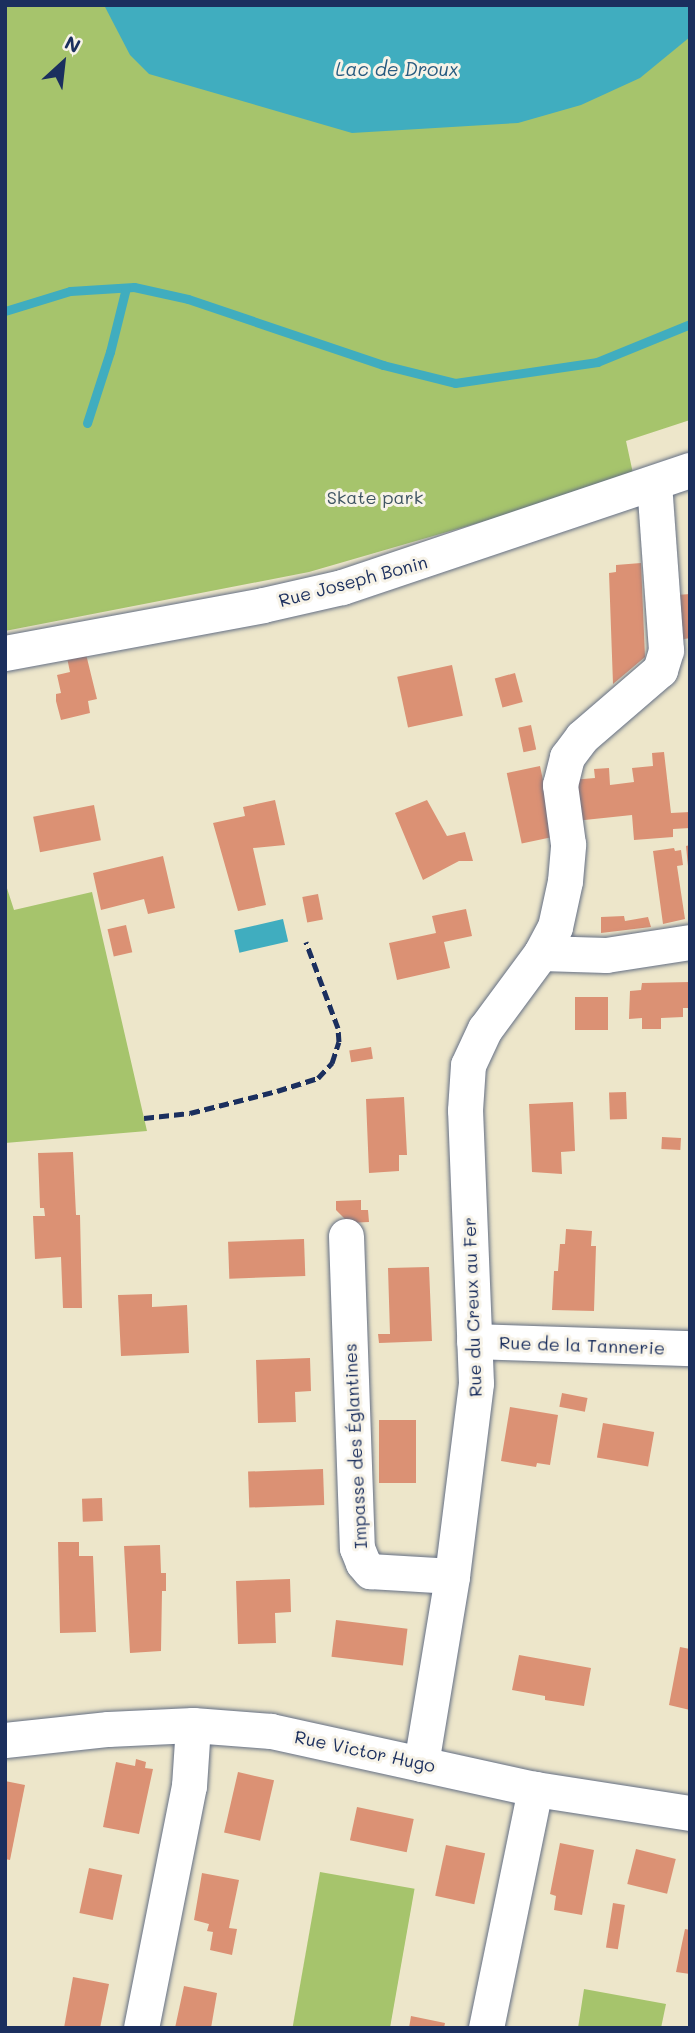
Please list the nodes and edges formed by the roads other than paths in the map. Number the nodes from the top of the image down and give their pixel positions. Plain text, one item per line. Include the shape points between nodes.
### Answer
1 (690, 470) edge
2 (654, 482) junction
3 (5, 653) edge
4 (690, 942) edge
5 (541, 953) junction
6 (346, 1236) dead end
7 (474, 1341) junction
8 (690, 1348) edge
9 (452, 1576) junction
10 (193, 1725) junction
11 (5, 1740) edge
12 (421, 1764) junction
13 (535, 1789) junction
14 (690, 1813) edge
15 (141, 2028) edge
16 (486, 2028) edge

1 - 2 street, Rue Joseph Bonin
2 - 3 street, Rue Joseph Bonin via 342,587
2 - 5 street, Rue du Creux au Fer via 666,650 660,670 582,737 567,757 560,785 568,844 565,881 555,927
4 - 5 street via 606,955
5 - 7 street, Rue du Creux au Fer via 485,1029 468,1065 465,1110
6 - 9 street, Impasse des Églantines via 357,1548 370,1571
7 - 8 street, Rue de la Tannerie
7 - 9 street, Rue du Creux au Fer via 473,1422
9 - 12 street, Rue du Creux au Fer
10 - 11 street, Rue Victor Hugo
10 - 12 street, Rue Victor Hugo via 271,1731
10 - 15 street via 189,1786
12 - 13 street, Rue Victor Hugo
13 - 14 street, Rue Victor Hugo
13 - 16 street

